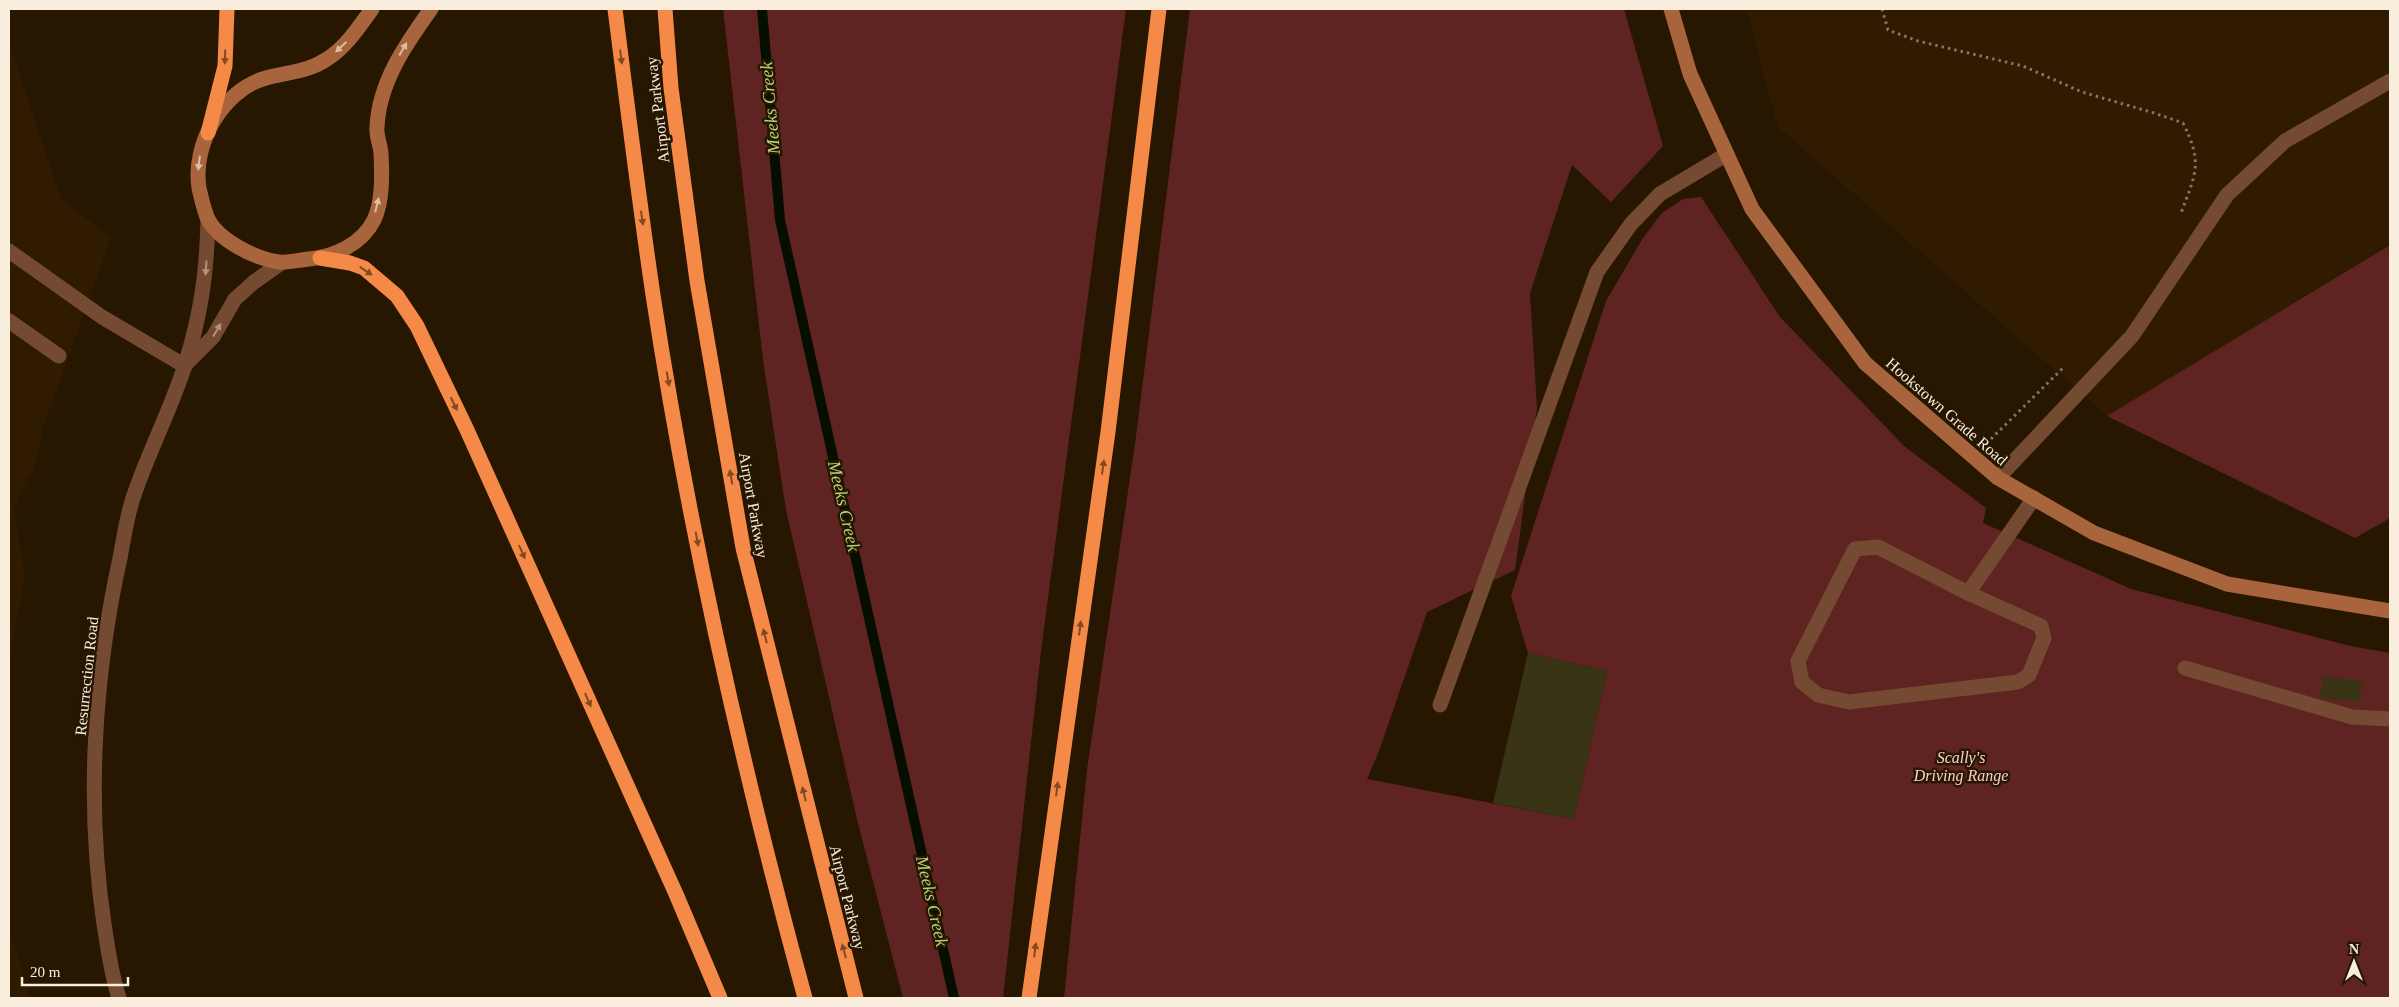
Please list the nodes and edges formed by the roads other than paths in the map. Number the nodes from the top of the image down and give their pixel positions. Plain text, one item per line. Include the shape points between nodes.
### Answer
1 (227, 9) edge
2 (372, 9) edge
3 (431, 9) edge
4 (616, 9) edge
5 (665, 9) edge
6 (1159, 9) edge
7 (1671, 9) edge
8 (2390, 81) edge
9 (208, 133) junction
10 (1727, 154) junction
11 (208, 219) junction
12 (9, 251) edge
13 (320, 258) junction
14 (281, 262) junction
15 (9, 321) edge
16 (59, 356) dead end
17 (185, 366) junction
18 (1998, 478) junction
19 (2034, 498) junction
20 (1968, 593) junction
21 (2390, 611) edge
22 (2185, 668) dead end
23 (1440, 705) dead end
24 (2390, 719) edge
25 (118, 998) edge
26 (720, 998) edge
27 (805, 998) edge
28 (856, 998) edge
29 (1029, 998) edge

1 -> 9 highway via 225,66
2 -> 9 street via 346,43 326,60 297,73 265,78 240,91 225,105
13 -> 3 street via 341,251 374,220 381,191 381,152 376,128 380,105 389,76 406,44
4 -> 27 highway, Airport Parkway via 654,297 698,542 753,797
28 -> 5 highway, Airport Parkway via 743,548 697,281 671,88
29 -> 6 highway via 1108,432
7 - 10 street, Hookstown Grade Road via 1690,74
8 - 18 street via 2285,141 2227,195 2132,336
9 -> 11 street via 198,162 199,188
10 - 18 street, Hookstown Grade Road via 1752,210 1865,363
10 - 23 street via 1660,194 1631,224 1597,272
11 - 14 street via 225,238 248,253
11 -> 17 street, Resurrection Road via 205,281
12 - 17 street via 102,317
13 - 14 street
13 -> 26 highway via 350,262 364,268 397,296 417,326 676,894
17 -> 14 street, Resurrection Road via 212,337 236,298
15 - 16 street
17 - 25 street, Resurrection Road via 133,497 113,589 99,691 94,827 101,903
18 - 19 street, Hookstown Grade Road
19 - 20 street
19 - 21 street, Hookstown Grade Road via 2094,533 2227,584
20 - 20 street via 1878,547 1854,549 1798,660 1802,682 1818,695 1849,702 2018,682 2029,675 2044,638 2041,626
22 - 24 street via 2352,716

